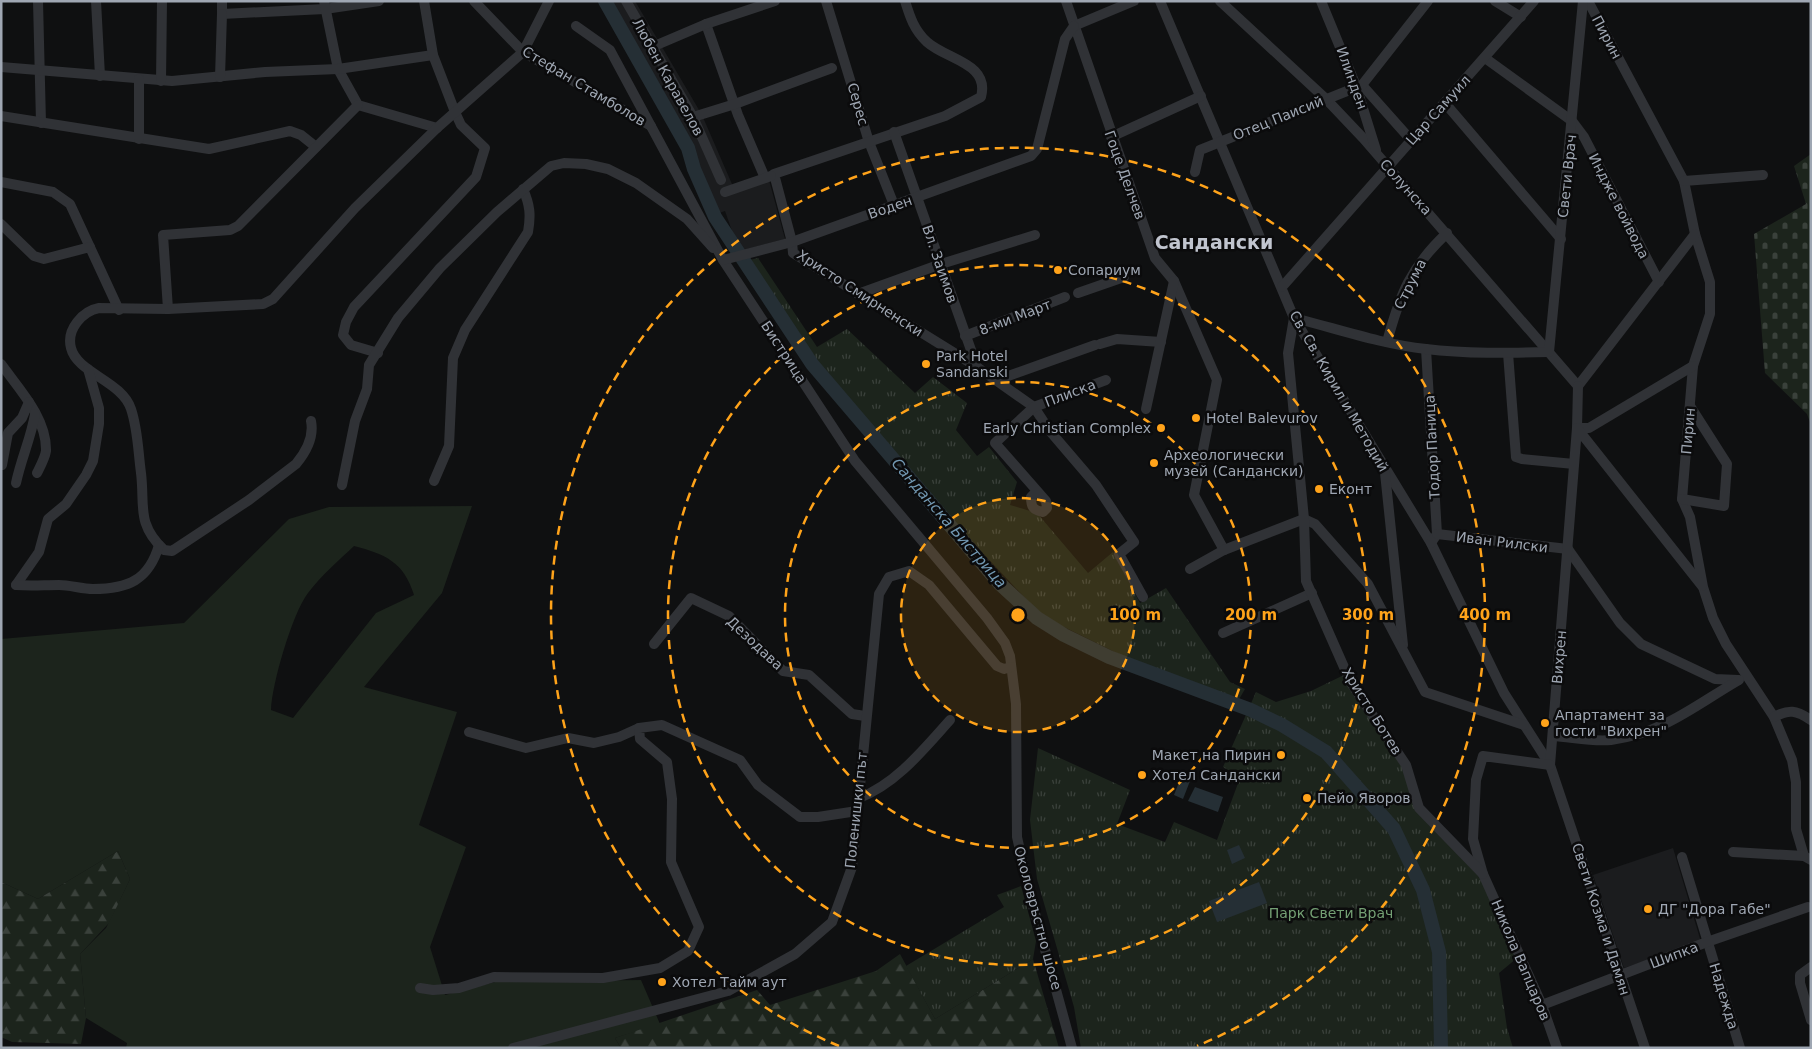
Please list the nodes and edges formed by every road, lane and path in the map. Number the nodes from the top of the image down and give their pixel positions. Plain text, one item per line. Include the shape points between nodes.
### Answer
1 (38, 1) edge
2 (96, 1) edge
3 (162, 1) edge
4 (222, 1) edge
5 (378, 1) edge
6 (424, 1) edge
7 (474, 1) edge
8 (549, 1) edge
9 (626, 1) edge
10 (775, 1) edge
11 (826, 1) edge
12 (905, 1) edge
13 (1066, 1) edge
14 (1134, 1) edge
15 (1160, 1) edge
16 (1220, 1) edge
17 (1322, 1) edge
18 (1428, 1) edge
19 (1495, 1) edge
20 (1534, 1) edge
21 (1583, 1) edge
22 (1588, 1) edge
23 (324, 5) edge
24 (222, 14) junction
25 (1521, 17) junction
26 (706, 24) junction
27 (576, 26) dead end
28 (1074, 26) junction
29 (652, 46) junction
30 (523, 52) junction
31 (433, 55) junction
32 (1485, 58) junction
33 (1, 67) edge
34 (832, 68) dead end
35 (338, 69) junction
36 (40, 72) junction
37 (100, 76) junction
38 (220, 77) junction
39 (139, 79) junction
40 (161, 81) junction
41 (1359, 85) junction
42 (1201, 96) junction
43 (1326, 99) junction
44 (1445, 103) junction
45 (735, 104) junction
46 (358, 105) junction
47 (455, 112) junction
48 (1, 116) edge
49 (693, 117) junction
50 (41, 122) junction
51 (1572, 122) junction
52 (437, 128) junction
53 (654, 128) junction
54 (894, 132) junction
55 (1111, 137) junction
56 (139, 138) junction
57 (1412, 140) junction
58 (1221, 141) junction
59 (869, 142) junction
60 (316, 148) junction
61 (1378, 156) junction
62 (1388, 167) junction
63 (1194, 172) dead end
64 (1763, 175) dead end
65 (769, 176) junction
66 (721, 180) dead end
67 (1684, 181) junction
68 (1, 182) edge
69 (523, 189) junction
70 (725, 192) dead end
71 (918, 198) junction
72 (894, 205) junction
73 (1, 224) edge
74 (1447, 233) junction
75 (1695, 234) junction
76 (1035, 235) dead end
77 (1560, 238) junction
78 (792, 242) junction
79 (90, 247) junction
80 (727, 259) junction
81 (941, 264) junction
82 (1124, 277) dead end
83 (1174, 281) junction
84 (1659, 282) junction
85 (1282, 287) junction
86 (1078, 293) dead end
87 (858, 294) junction
88 (1065, 297) dead end
89 (168, 309) junction
90 (119, 310) junction
91 (1294, 318) junction
92 (965, 336) junction
93 (1161, 342) junction
94 (1387, 342) junction
95 (1426, 349) junction
96 (1549, 352) junction
97 (378, 353) junction
98 (1508, 353) junction
99 (1, 364) edge
100 (1693, 366) junction
101 (977, 367) junction
102 (88, 369) junction
103 (997, 380) junction
104 (1106, 380) dead end
105 (1578, 386) junction
106 (29, 402) junction
107 (1690, 406) junction
108 (1034, 407) junction
109 (1146, 409) dead end
110 (35, 413) junction
111 (311, 421) dead end
112 (1577, 428) junction
113 (1574, 464) junction
114 (2, 465) edge
115 (1385, 470) junction
116 (38, 473) dead end
117 (434, 480) dead end
118 (16, 483) dead end
119 (342, 485) dead end
120 (1037, 491) dead end
121 (1682, 499) junction
122 (1304, 519) junction
123 (1437, 534) junction
124 (1431, 543) junction
125 (159, 545) junction
126 (1224, 550) junction
127 (1568, 550) junction
128 (1190, 569) dead end
129 (1703, 587) junction
130 (1312, 594) junction
131 (1143, 597) dead end
132 (1223, 633) dead end
133 (654, 644) dead end
134 (1403, 650) junction
135 (1012, 667) junction
136 (1743, 678) junction
137 (865, 716) junction
138 (1774, 717) junction
139 (950, 720) dead end
140 (1811, 720) edge
141 (1524, 725) junction
142 (639, 728) junction
143 (469, 732) dead end
144 (1553, 736) junction
145 (1550, 766) junction
146 (859, 798) junction
147 (858, 811) junction
148 (1733, 852) dead end
149 (1682, 857) dead end
150 (1807, 858) edge
151 (1483, 874) junction
152 (1808, 907) dead end
153 (1707, 942) junction
154 (1811, 967) edge
155 (1620, 976) junction
156 (420, 988) dead end
157 (1542, 1005) junction
158 (1811, 1020) edge
159 (513, 1048) edge
160 (1072, 1048) edge
161 (1557, 1048) edge
162 (1645, 1048) edge
163 (1740, 1048) edge

1 - 36 street
2 - 37 street
3 - 40 street
4 - 24 street
5 - 23 street
6 - 31 street
7 - 30 street, Стефан Стамболов
8 - 30 street
9 - 29 street, Любен Каравелов
10 - 26 street
11 - 59 street, Серес
12 - 54 street via 914,28 928,43 979,73 984,86 981,98 945,116
13 - 28 street, Гоце Делчев
14 - 28 street
15 - 42 street, Св. Св. Кирил и Методий
16 - 43 street, Солунска
17 - 41 street, Илинден
18 - 41 street
19 - 25 street
20 - 25 street, Цар Самуил
21 - 51 street, Свети Врач
22 - 67 street, Пирин
23 - 24 street
23 - 35 street
24 - 38 street
25 - 32 street, Цар Самуил
26 - 29 street
26 - 45 street
27 - 53 street, Бистрица via 610,50
28 - 55 street, Гоце Делчев
28 - 71 street, Воден via 1065,39 1036,149 1031,156
29 - 49 street, Любен Каравелов
30 - 47 street
30 - 53 street, Стефан Стамболов
31 - 35 street
31 - 47 street
32 - 44 street, Цар Самуил
32 - 51 street, Индже войвода
33 - 36 street
34 - 45 street
35 - 38 street
35 - 46 street
36 - 37 street
36 - 50 street
37 - 39 street
38 - 40 street
39 - 40 street
39 - 56 street
41 - 43 street, Отец Паисий
41 - 57 street
41 - 61 street, Илинден
42 - 55 street
42 - 58 street, Св. Св. Кирил и Методий
43 - 58 street, Отец Паисий
43 - 61 street, Солунска
44 - 57 street, Цар Самуил
44 - 77 street
45 - 49 street
45 - 65 street
46 - 52 street
46 - 60 street
47 - 52 street
47 - 97 street via 461,125 485,148 476,177 354,307 346,322 343,335 350,345
48 - 50 street
49 - 66 street, Любен Каравелов
50 - 56 street
51 - 77 street, Свети Врач
51 - 84 street, Индже войвода via 1584,138
52 - 89 street via 355,208 272,299 264,304
53 - 80 street, Бистрица
54 - 59 street
54 - 71 street, Вл. Заимов
55 - 83 street, Гоце Делчев via 1155,258
56 - 60 street via 210,150 290,131 301,135
57 - 62 street, Цар Самуил
58 - 63 street, Отец Паисий via 1200,150
58 - 85 street, Св. Св. Кирил и Методий
59 - 65 street
59 - 72 street, Серес
60 - 89 street via 238,226 230,230 163,235
61 - 62 street, Солунска
62 - 74 street, Солунска
62 - 85 street, Цар Самуил
64 - 67 street
65 - 70 street
65 - 78 street
67 - 75 street, Пирин
68 - 79 street via 43,189 61,197 70,204
69 - 80 street via 551,166 586,164 608,169 636,183 687,220
69 - 97 street via 440,268 398,318
69 - 117 street via 531,215 528,232 465,330 453,358 449,446
71 - 72 street, Воден
71 - 81 street, Вл. Заимов
72 - 78 street, Воден
73 - 79 street via 34,256 44,259
74 - 94 street, Струма via 1425,254 1411,275 1398,301
74 - 96 street, Солунска
75 - 84 street
75 - 100 street, Пирин via 1710,282 1710,314
76 - 81 street
77 - 96 street, Свети Врач
78 - 80 street, Воден
78 - 87 street, Христо Смирненски via 793,253
79 - 90 street
80 - 135 street, Бистрица via 855,460 987,618 1005,643
81 - 87 street
81 - 92 street, Вл. Заимов
82 - 86 street
83 - 93 street
83 - 126 street, Гоце Делчев via 1217,380 1194,495
84 - 105 street
85 - 91 street, Св. Св. Кирил и Методий
87 - 101 street, Христо Смирненски
88 - 92 street, 8-ми Март
89 - 90 street
90 - 102 street via 88,310 78,319 70,347
91 - 94 street
91 - 115 street, Св. Св. Кирил и Методий
91 - 122 street, Христо Ботев via 1288,353
92 - 101 street, Вл. Заимов
93 - 103 street via 1117,339
93 - 109 street
94 - 95 street
95 - 98 street
95 - 123 street, Тодор Паница
96 - 98 street
96 - 105 street, Солунска
97 - 119 street via 369,365 367,389 355,421
98 - 113 street via 1516,457
99 - 106 street
100 - 107 street, Пирин
100 - 112 street via 1590,428
101 - 103 street, Христо Смирненски
102 - 125 street via 115,387 131,408 138,429 141,506 145,523
102 - 125 street via 99,408 93,461 66,504 48,520 39,552 16,585 93,589 128,586 144,575 155,560
103 - 108 street, Христо Смирненски
104 - 108 street, Плиска
105 - 112 street, Вихрен
106 - 110 street
106 - 114 street via 22,418 8,433
107 - 121 street, Пирин
107 - 121 street via 1727,464 1724,506
108 - 120 street via 995,442
108 - 131 street via 1096,486 1134,542 1119,554
110 - 116 street via 46,452
110 - 118 street via 32,436 21,459
111 - 125 street via 313,431 304,455 296,464 172,551
112 - 113 street, Вихрен
112 - 129 street
113 - 127 street, Вихрен
115 - 124 street, Св. Св. Кирил и Методий
115 - 134 street
121 - 129 street, Пирин via 1690,517
122 - 126 street
122 - 130 street, Христо Ботев via 1306,581
122 - 134 street via 1315,524 1368,584
123 - 124 street
123 - 127 street, Иван Рилски
124 - 141 street, Св. Св. Кирил и Методий via 1504,693
126 - 128 street
127 - 136 street via 1620,623 1641,644 1714,679
127 - 144 street, Вихрен
129 - 136 street, Пирин
130 - 132 street
130 - 151 street, Христо Ботев via 1351,683 1406,765 1419,808
133 - 137 street, Дезодава via 691,598 729,616 783,670 809,675 852,714
134 - 141 street via 1425,692
135 - 137 street, Поленишки път via 1004,669 997,666 929,585 909,571 889,577 879,594
135 - 160 street, Околовръстно шосе via 1016,704 1017,837
136 - 138 street, Пирин
136 - 144 street via 1649,732 1608,740
137 - 146 street, Поленишки път
138 - 140 street via 1787,711 1798,712
138 - 150 street, Пирин via 1792,760 1796,782 1796,829
139 - 146 street via 892,779 876,792
141 - 145 street, Св. Св. Кирил и Методий
142 - 143 street via 594,743 568,738 526,748
142 - 147 street via 662,725 740,760 758,785 800,817
142 - 156 street via 640,739 667,762 672,799 671,862 699,927 688,951 660,968 603,978 494,977 460,988
144 - 145 street, Вихрен
145 - 151 street via 1483,756 1475,788 1473,839
145 - 155 street, Свети Козма и Дамян
146 - 147 street, Поленишки път
147 - 159 street, Поленишки път via 852,867 832,922 795,954 728,991
148 - 150 street
149 - 153 street, Надежда
151 - 157 street, Никола Вапцаров
152 - 153 street, Шипка
153 - 155 street, Шипка
153 - 163 street, Надежда
154 - 158 street via 1800,975
155 - 157 street, Шипка
155 - 162 street, Свети Козма и Дамян
157 - 161 street, Никола Вапцаров

